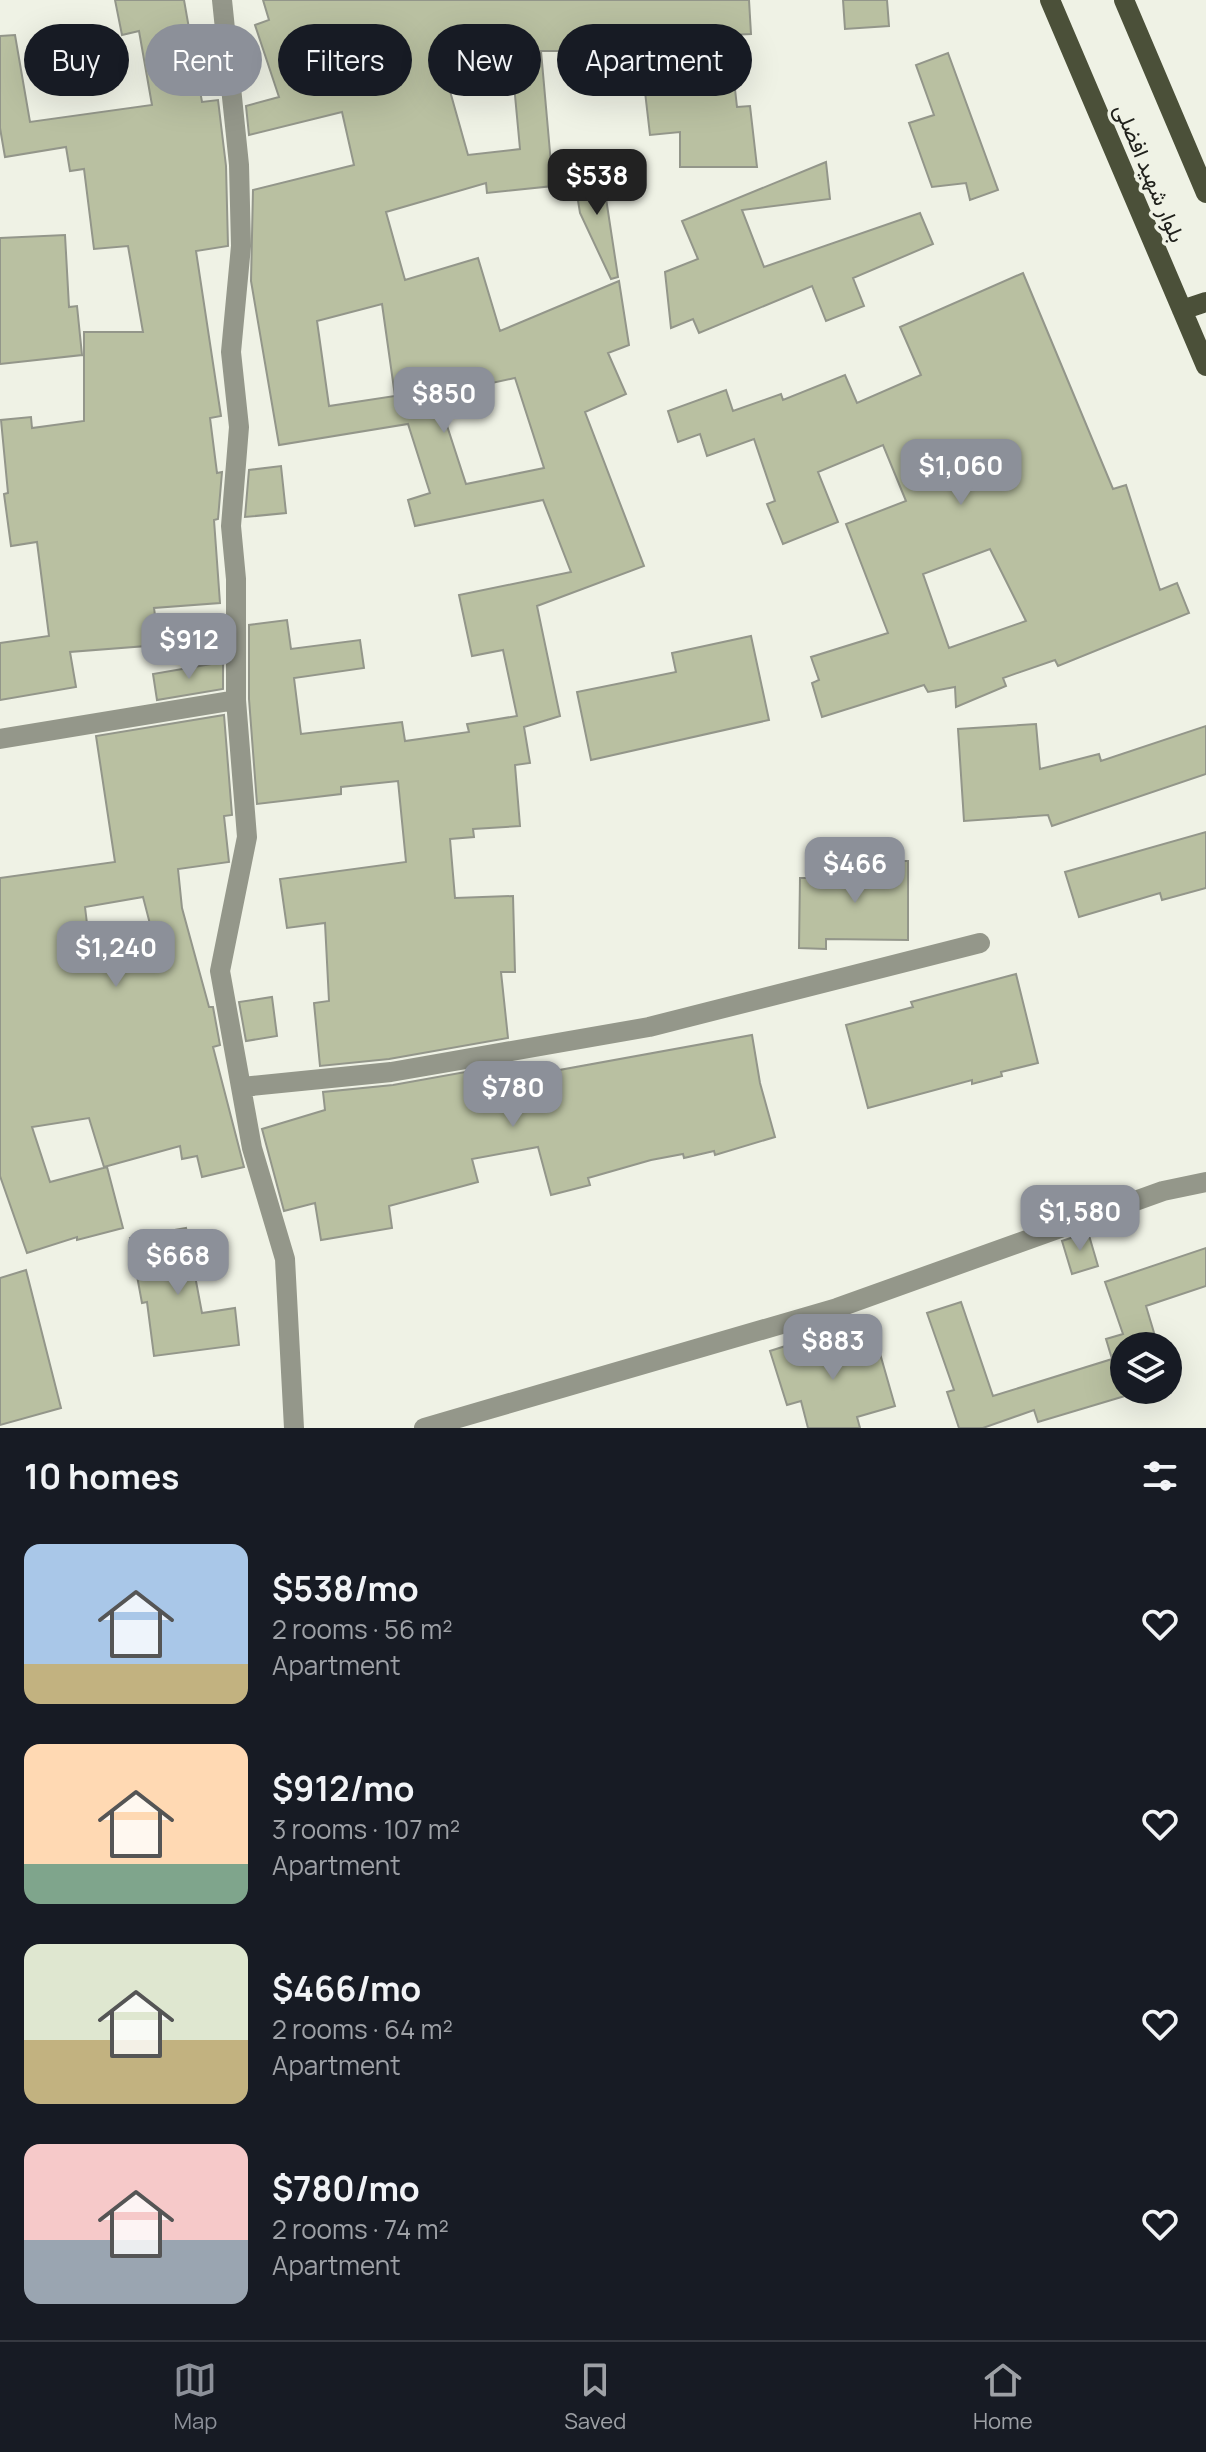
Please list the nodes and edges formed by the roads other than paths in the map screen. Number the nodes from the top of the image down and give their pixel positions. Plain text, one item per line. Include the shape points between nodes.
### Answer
1 (222, 0) edge
2 (1050, 0) edge
3 (1124, 0) edge
4 (1206, 193) edge
5 (1206, 302) edge
6 (1182, 310) junction
7 (1206, 366) edge
8 (236, 700) junction
9 (0, 739) edge
10 (980, 943) dead end
11 (242, 1087) junction
12 (1206, 1182) edge
13 (294, 1428) edge
14 (424, 1428) edge

1 - 8 street via 239,165 241,246 231,352 239,427 231,526
2 - 6 main road, بلوار شهید افضلی
3 - 4 main road, بلوار شهید افضلی
5 - 6 main road
6 - 7 main road, بلوار شهید افضلی
8 - 9 street
8 - 11 street via 247,837 220,971
10 - 11 street via 649,1027 391,1072
11 - 13 street via 252,1148 285,1259
12 - 14 street via 1163,1191 837,1308

